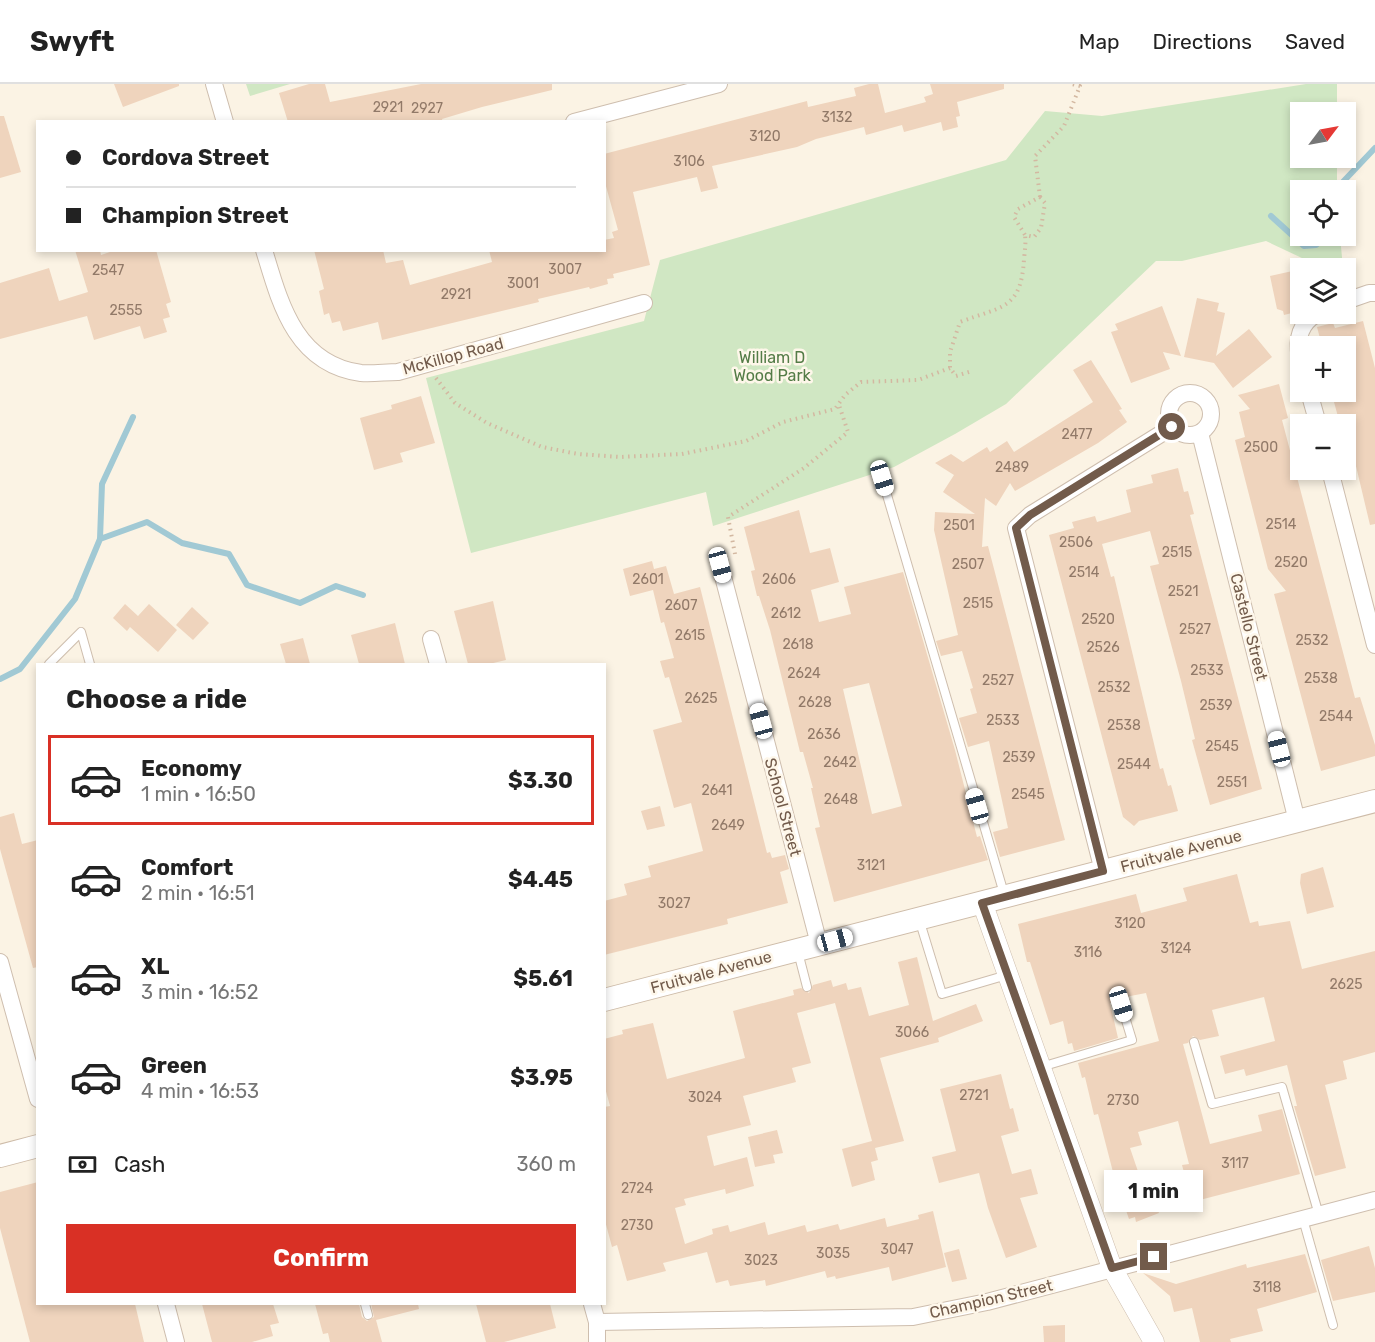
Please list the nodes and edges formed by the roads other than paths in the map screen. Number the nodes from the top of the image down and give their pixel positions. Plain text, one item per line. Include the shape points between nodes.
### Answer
1 (214, 84) edge
2 (719, 84) edge
3 (224, 120) edge
4 (581, 120) edge
5 (265, 252) edge
6 (1375, 293) edge
7 (1356, 298) edge
8 (644, 303) dead end
9 (1172, 427) junction
10 (1200, 433) junction
11 (882, 478) dead end
12 (1333, 480) edge
13 (720, 565) road end
14 (431, 639) dead end
15 (1375, 645) edge
16 (50, 663) edge
17 (90, 663) edge
18 (438, 663) edge
19 (1375, 801) edge
20 (1297, 821) junction
21 (1103, 871) junction
22 (1005, 897) junction
23 (982, 903) junction
24 (919, 919) junction
25 (819, 944) junction
26 (797, 950) junction
27 (0, 962) edge
28 (1007, 975) junction
29 (807, 987) dead end
30 (606, 999) edge
31 (1121, 1004) dead end
32 (1194, 1042) dead end
33 (1040, 1067) junction
34 (36, 1092) edge
35 (36, 1147) edge
36 (0, 1156) edge
37 (1375, 1200) edge
38 (1311, 1217) junction
39 (1112, 1268) junction
40 (166, 1305) edge
41 (364, 1305) edge
42 (592, 1305) edge
43 (368, 1316) dead end
44 (597, 1322) junction
45 (1333, 1325) dead end
46 (176, 1342) edge
47 (597, 1342) edge
48 (1154, 1342) edge

1 - 3 street
2 - 4 street
5 - 8 street, McKillop Road via 283,311 301,340 328,362 360,373 398,372
6 - 7 street
9 - 10 street via 1188,436
9 - 10 street via 1168,412 1174,399 1195,394 1207,401 1210,408 1210,422
9 - 21 street via 1030,515 1016,528
10 - 20 street, Castello Street
11 - 22 lane
12 - 15 street
13 - 25 street, School Street
14 - 18 street
16 - 17 lane via 81,632
19 - 20 main road, Fruitvale Avenue
20 - 21 main road, Fruitvale Avenue
21 - 22 main road, Fruitvale Avenue
22 - 23 main road, Fruitvale Avenue
23 - 24 main road, Fruitvale Avenue
23 - 28 street
24 - 25 main road, Fruitvale Avenue
24 - 28 lane via 942,994
25 - 26 main road, Fruitvale Avenue
26 - 29 lane
26 - 30 main road, Fruitvale Avenue
27 - 34 street
28 - 33 street
31 - 33 lane via 1132,1040
32 - 38 lane via 1212,1104 1282,1087
33 - 39 street
35 - 36 main road
37 - 38 street, Champion Street
38 - 39 street, Champion Street
38 - 45 lane
39 - 44 street, Champion Street via 987,1302 913,1317
39 - 48 street
40 - 46 street
41 - 43 lane
42 - 44 street
44 - 47 street

